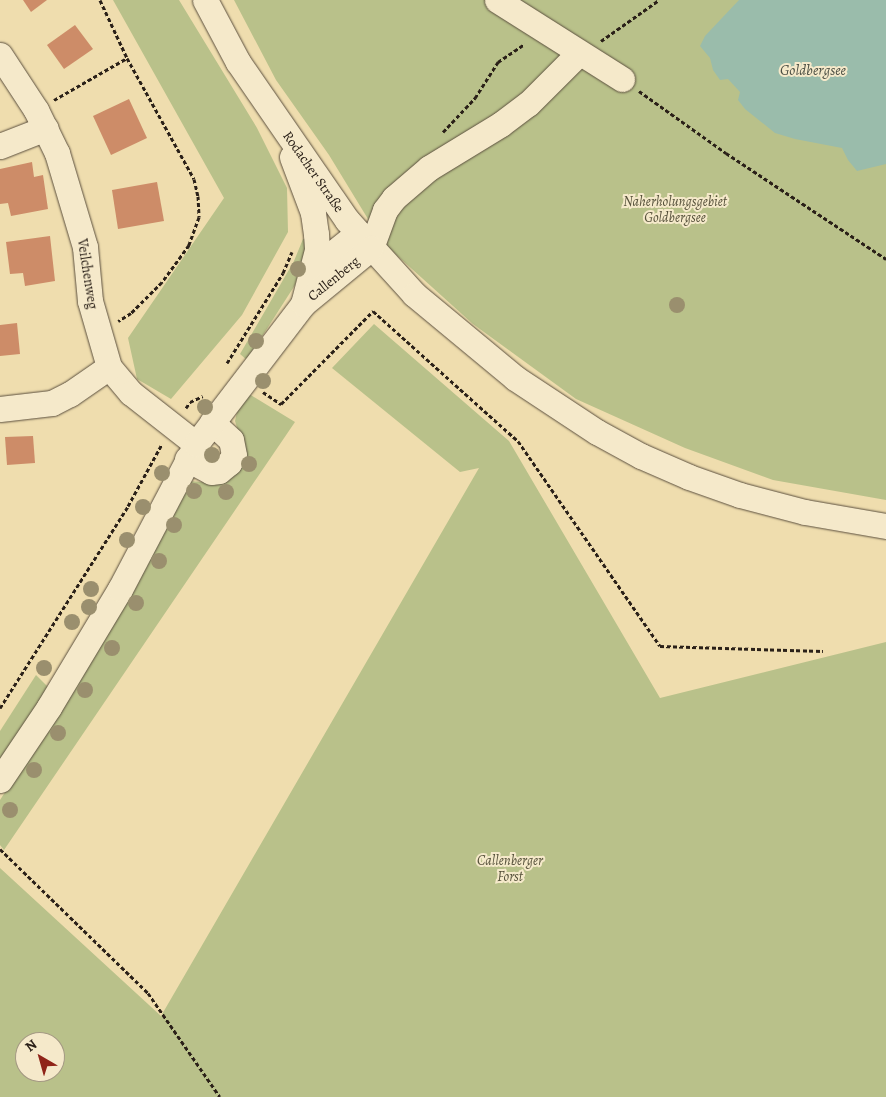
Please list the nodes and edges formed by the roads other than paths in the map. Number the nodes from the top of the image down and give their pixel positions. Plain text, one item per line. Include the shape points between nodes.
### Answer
1 (205, 0) edge
2 (497, 0) edge
3 (579, 53) junction
4 (0, 54) edge
5 (622, 79) road end
6 (41, 119) junction
7 (280, 124) junction
8 (0, 146) edge
9 (359, 234) junction
10 (313, 269) junction
11 (303, 304) junction
12 (109, 367) junction
13 (0, 408) edge
14 (212, 422) junction
15 (191, 451) junction
16 (886, 526) edge
17 (0, 780) edge

1 - 7 street via 238,62
2 - 3 street
3 - 5 street
3 - 9 street via 528,104 430,168 394,198
4 - 6 street, Veilchenweg
6 - 8 street
6 - 12 street, Veilchenweg via 69,191 85,247 90,301
7 - 9 street, Rodacher Straße
7 - 10 street, Callenberg via 313,213 317,250
9 - 10 street
9 - 11 street, Callenberg
9 - 16 street, Rodacher Straße via 427,306 515,378 597,432 690,477 740,495 805,512
10 - 11 street, Callenberg
11 - 14 street
12 - 13 street via 52,403
12 - 15 street, Veilchenweg
14 - 15 street
14 - 15 street via 231,440 234,455 229,463 219,471 211,472
15 - 17 street via 120,590

